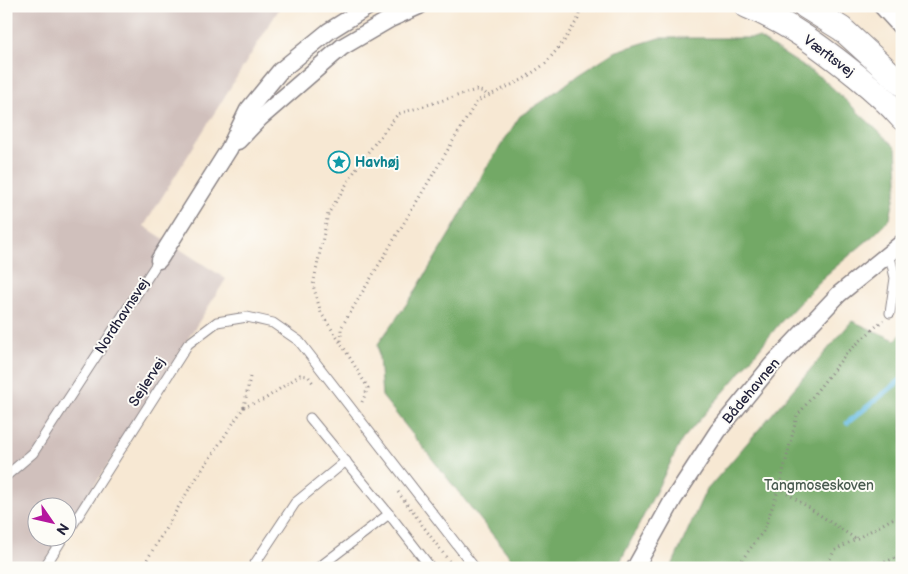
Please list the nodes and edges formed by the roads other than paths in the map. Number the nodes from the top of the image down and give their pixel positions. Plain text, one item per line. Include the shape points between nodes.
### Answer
1 (369, 6) edge
2 (418, 6) edge
3 (747, 6) edge
4 (805, 6) edge
5 (882, 6) edge
6 (902, 28) edge
7 (902, 84) edge
8 (902, 118) edge
9 (229, 149) junction
10 (895, 247) edge
11 (159, 260) joint
12 (890, 313) road end
13 (310, 418) dead end
14 (346, 461) junction
15 (6, 476) edge
16 (389, 514) junction
17 (78, 516) edge
18 (58, 546) edge
19 (44, 568) edge
20 (252, 568) edge
21 (318, 568) edge
22 (430, 568) edge
23 (475, 568) edge
24 (635, 568) edge

1 - 9 street, Nordhavnsvej via 329,31 280,71 248,110
2 - 9 street, Nordhavnsvej via 342,47
3 - 8 street, Værftsvej via 767,14 822,47 890,104
4 - 7 street, Værftsvej via 842,28
5 - 6 street
9 - 11 street, Nordhavnsvej
10 - 12 lane
10 - 24 street, Bådehavnen via 839,294 770,366 724,424 673,500
11 - 15 lane, Nordhavnsvej via 33,453
13 - 14 lane
14 - 16 lane
14 - 20 lane via 295,503
16 - 21 lane
16 - 22 lane
17 - 23 lane, Sejlervej via 188,344 217,322 247,317 273,323 299,341
18 - 19 lane

